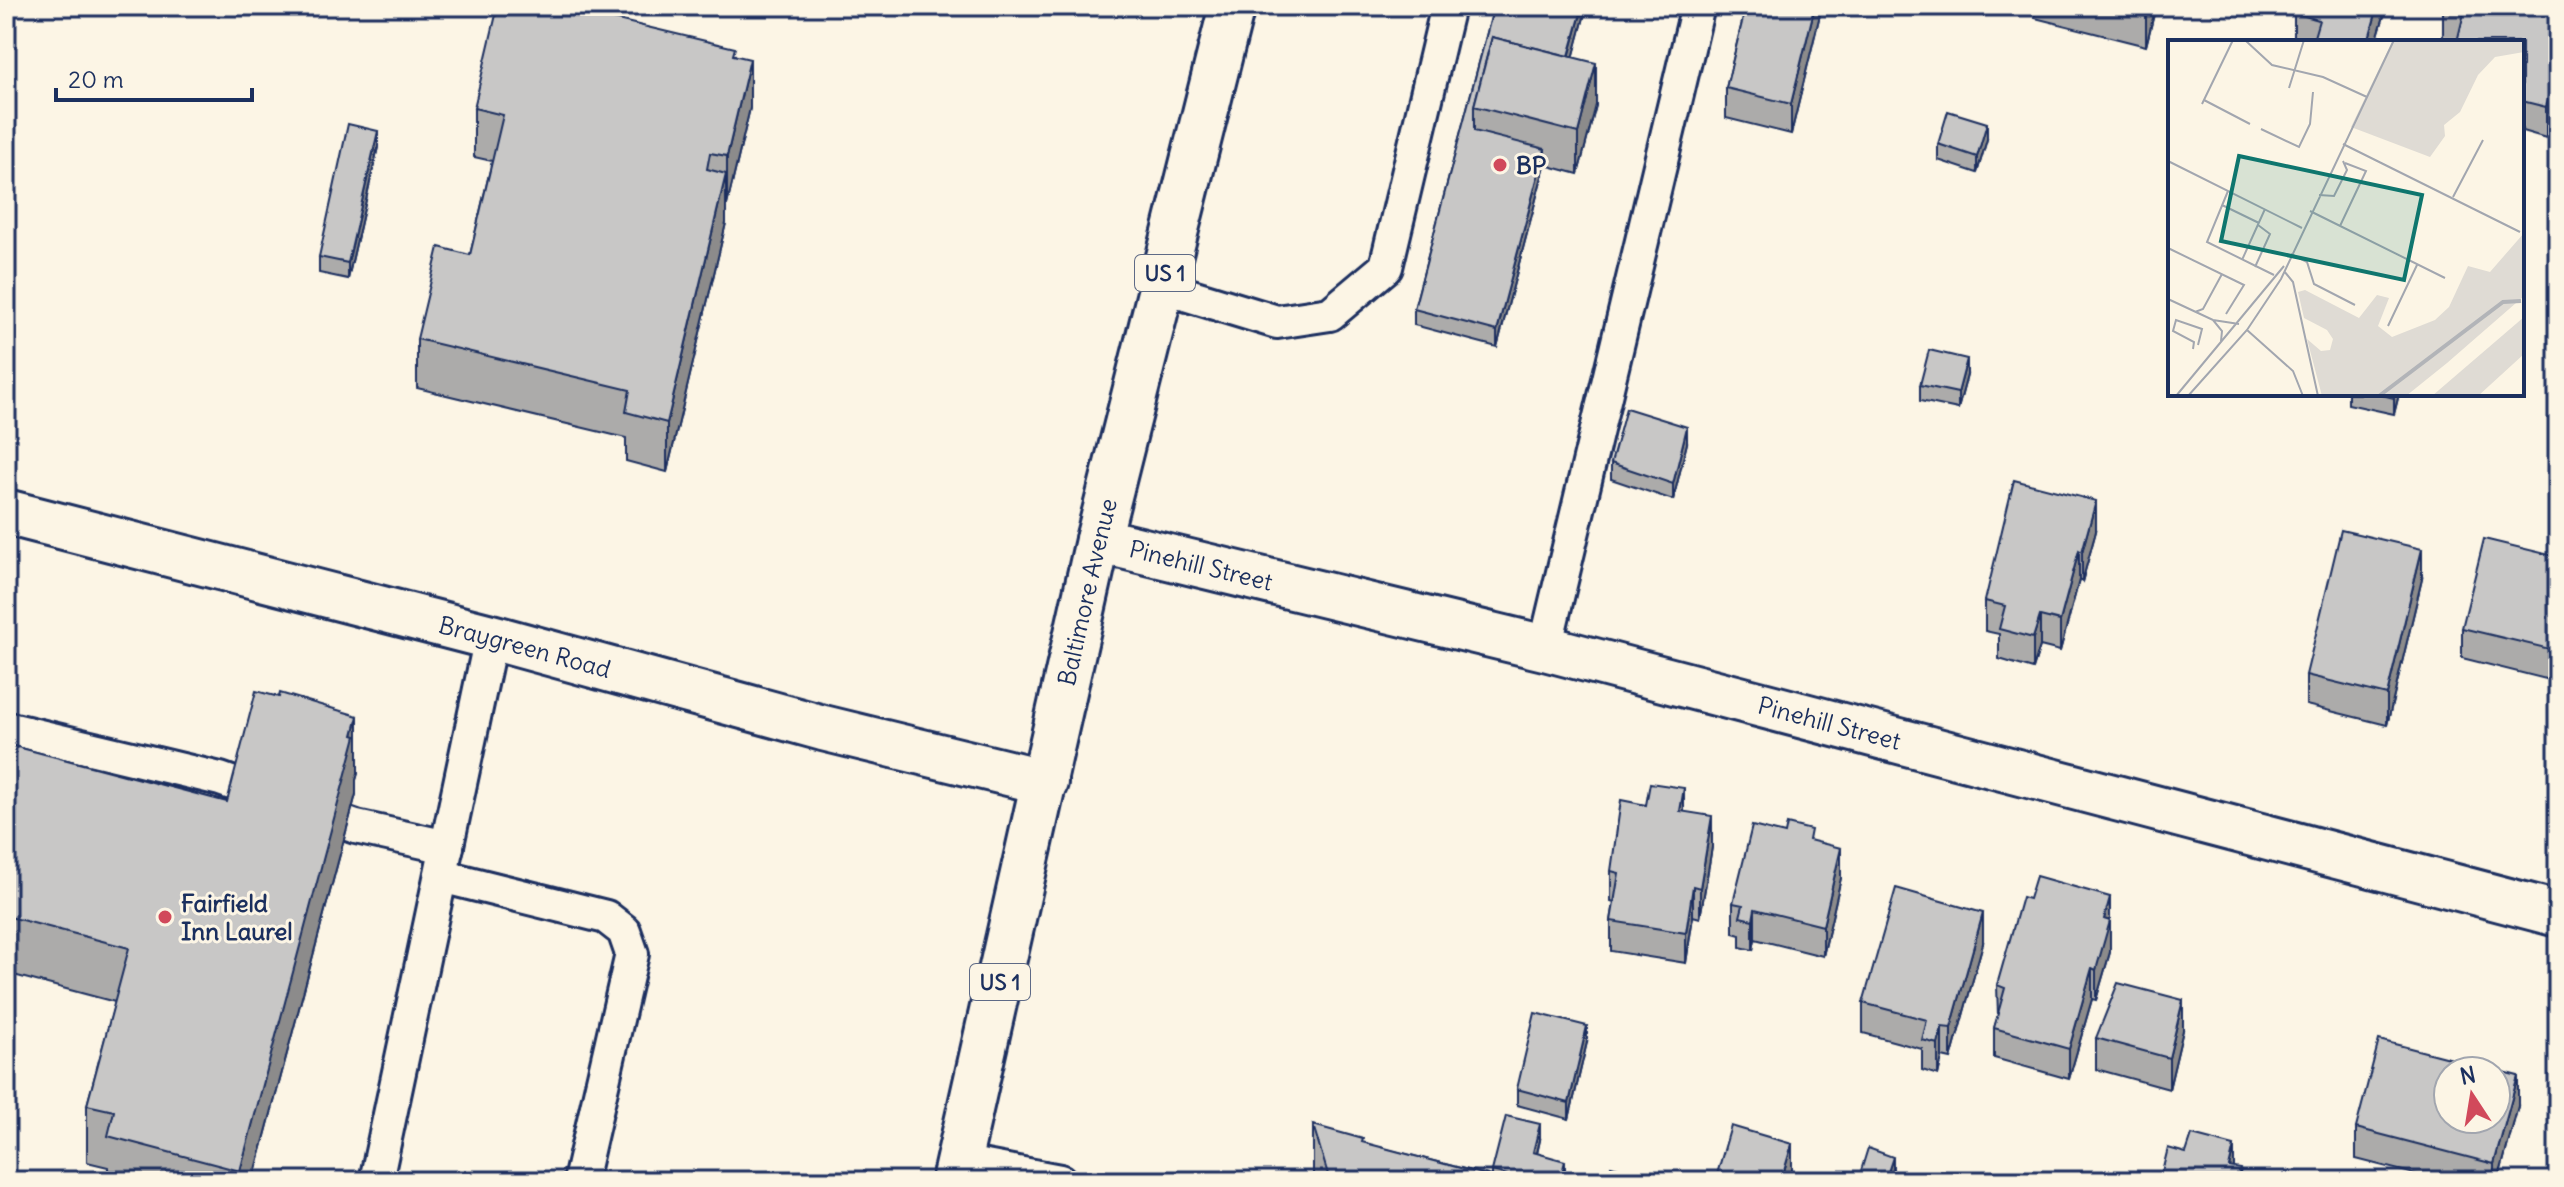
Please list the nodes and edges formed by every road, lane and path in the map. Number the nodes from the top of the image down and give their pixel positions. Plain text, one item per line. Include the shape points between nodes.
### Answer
1 (1232, 6) edge
2 (1448, 6) edge
3 (1698, 6) edge
4 (1162, 287) junction
5 (6, 512) edge
6 (1098, 540) junction
7 (491, 637) junction
8 (1545, 648) junction
9 (6, 728) edge
10 (1045, 782) junction
11 (444, 862) junction
12 (2558, 914) edge
13 (956, 1172) edge
14 (376, 1181) edge
15 (580, 1181) edge
16 (1060, 1181) edge

1 - 4 street, Baltimore Avenue / US 1
2 - 4 lane via 1386,267 1330,314 1277,322
3 - 8 lane
4 - 6 street, Baltimore Avenue / US 1
5 - 7 street, Braygreen Road
6 - 8 street, Pinehill Street
6 - 10 street, Baltimore Avenue / US 1
7 - 10 street, Braygreen Road
7 - 11 lane
8 - 12 street, Pinehill Street
9 - 11 lane via 220,779
10 - 13 street, Baltimore Avenue / US 1
11 - 14 lane
11 - 15 lane via 606,917 624,931 632,954
13 - 16 lane

